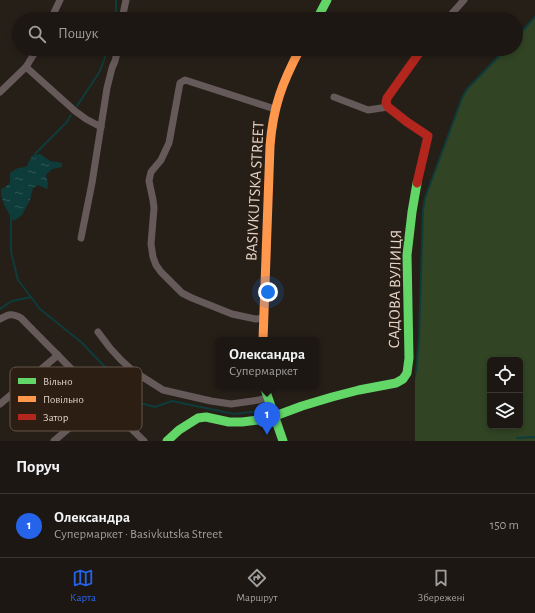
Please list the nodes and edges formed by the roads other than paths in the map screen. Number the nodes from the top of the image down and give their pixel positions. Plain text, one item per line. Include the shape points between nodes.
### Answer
1 (60, 0) edge
2 (126, 0) edge
3 (326, 0) edge
4 (464, 0) edge
5 (54, 12) edge
6 (123, 12) edge
7 (320, 12) edge
8 (453, 12) edge
9 (33, 56) edge
10 (116, 56) edge
11 (297, 56) edge
12 (417, 56) edge
13 (26, 67) junction
14 (0, 92) edge
15 (334, 97) dead end
16 (388, 107) junction
17 (275, 109) junction
18 (101, 127) junction
19 (81, 238) dead end
20 (264, 318) junction
21 (0, 319) edge
22 (98, 332) dead end
23 (263, 337) edge
24 (58, 355) junction
25 (44, 367) edge
26 (70, 367) edge
27 (129, 367) edge
28 (142, 377) edge
29 (265, 389) edge
30 (10, 396) edge
31 (268, 398) junction
32 (0, 404) edge
33 (274, 417) junction
34 (66, 431) edge
35 (134, 431) edge
36 (54, 441) edge
37 (144, 441) edge
38 (167, 441) edge
39 (283, 441) edge

1 - 5 street
2 - 6 street
3 - 7 street
4 - 8 street
9 - 13 street
10 - 18 street
11 - 17 street, BASIVKUTSKA STREET
12 - 16 street via 388,98
13 - 14 street
13 - 18 street via 75,111
15 - 16 street via 368,110
16 - 33 street, САДОВА ВУЛИЦЯ via 428,136 417,184 407,255 407,373 396,383 332,397
17 - 20 street, BASIVKUTSKA STREET via 270,146
17 - 20 street via 185,80 180,83 169,143 150,176 154,208 151,248 156,265 182,293 192,298 232,314
18 - 19 street
20 - 23 street, BASIVKUTSKA STREET
21 - 24 street via 14,314 21,318
22 - 27 street
24 - 25 street
24 - 26 street
28 - 31 street via 163,390 211,402 231,404
29 - 31 street
30 - 32 street
31 - 33 street
33 - 38 street via 242,422 198,418
33 - 39 street
34 - 36 street
35 - 37 street

